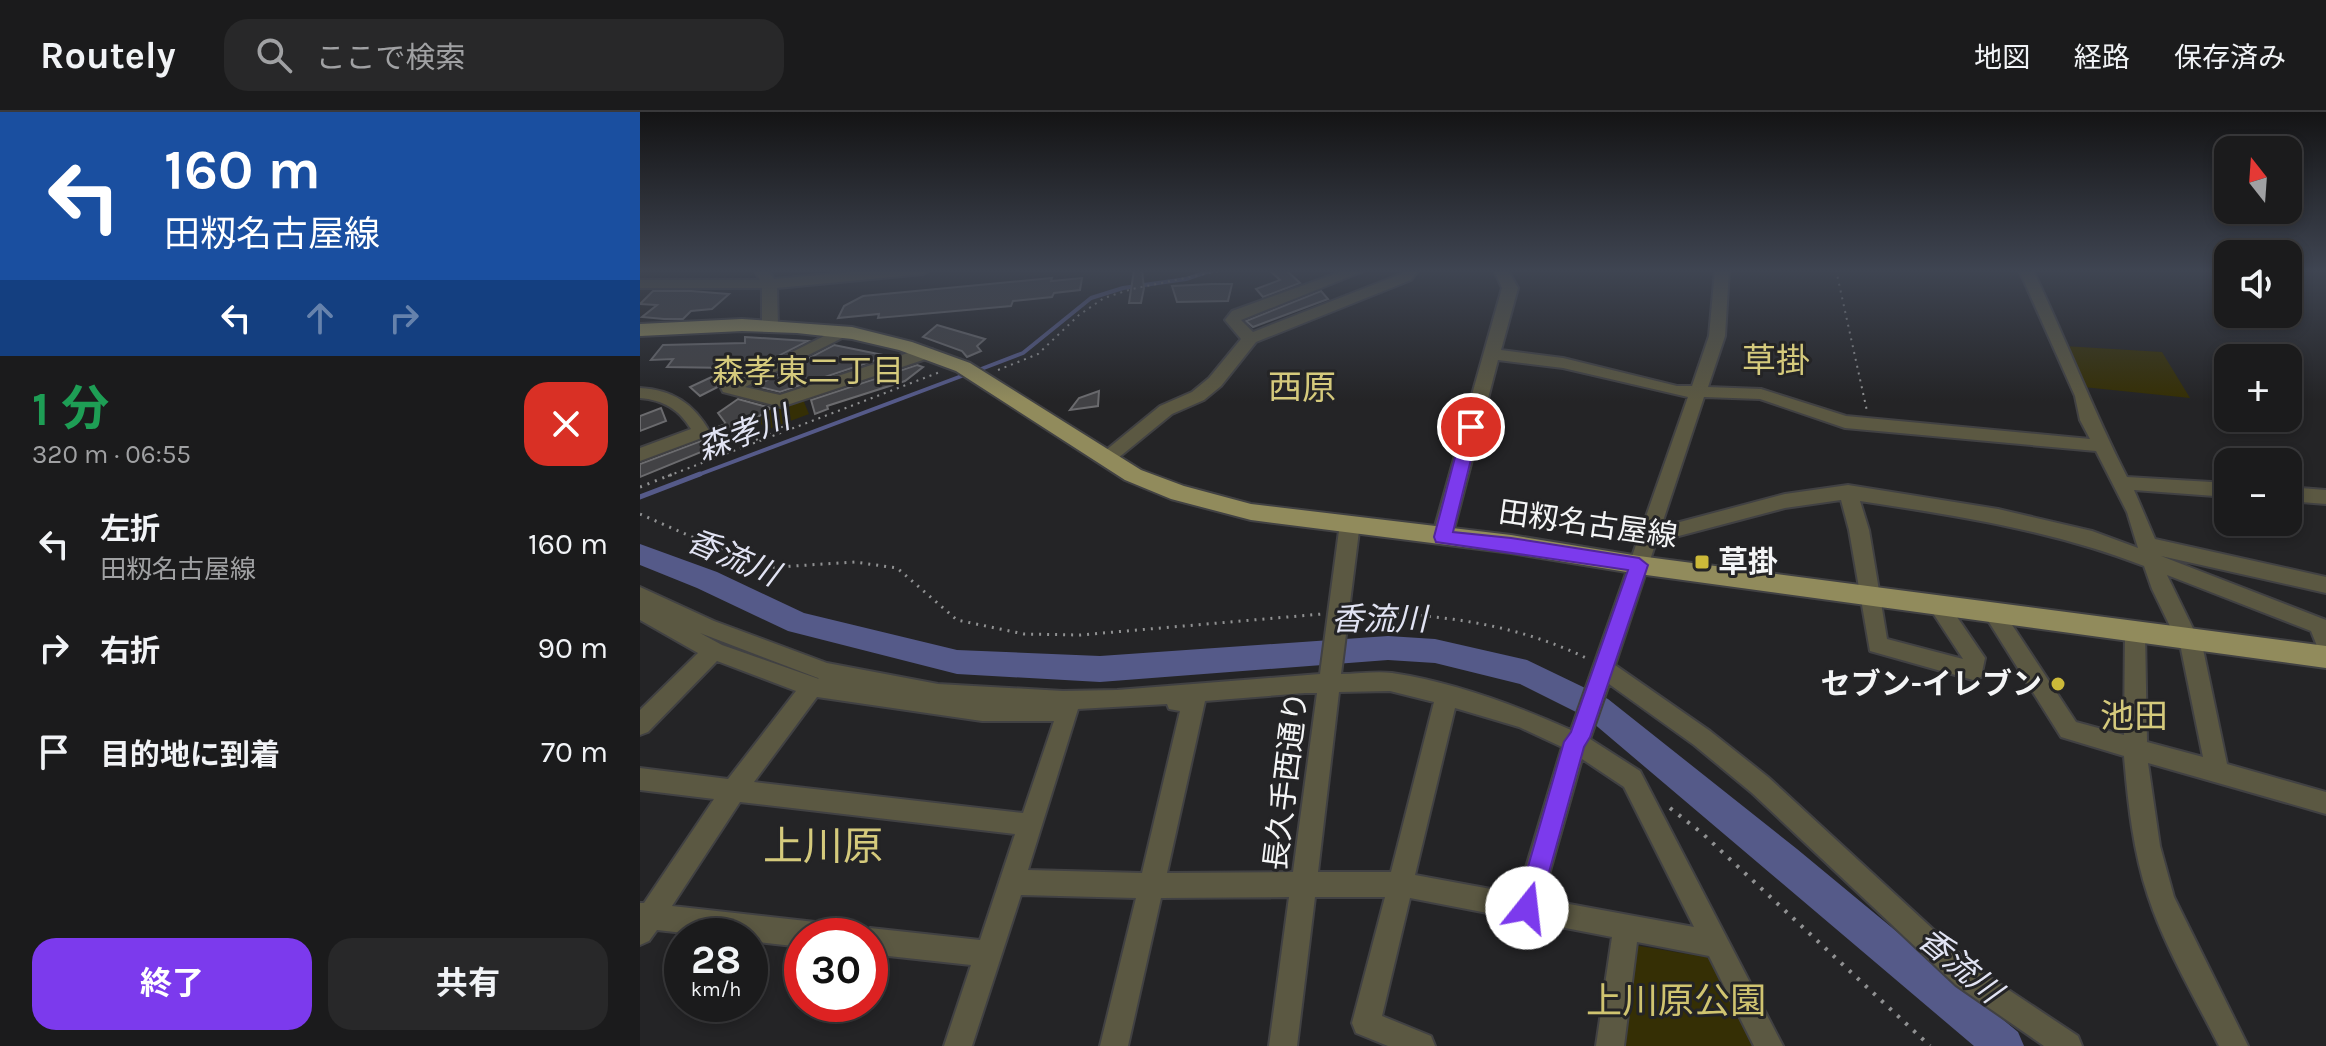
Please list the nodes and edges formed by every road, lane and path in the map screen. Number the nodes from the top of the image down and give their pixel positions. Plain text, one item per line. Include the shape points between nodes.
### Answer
1 (770, 314) edge
2 (1082, 314) edge
3 (1238, 314) edge
4 (1314, 314) edge
5 (1503, 314) edge
6 (1719, 314) edge
7 (1846, 314) edge
8 (2046, 314) edge
9 (770, 326) junction
10 (640, 330) edge
11 (842, 332) junction
12 (1250, 339) junction
13 (926, 353) junction
14 (1492, 354) junction
15 (967, 370) junction
16 (1696, 392) junction
17 (640, 393) edge
18 (783, 424) dead end
19 (1870, 425) junction
20 (754, 443) junction
21 (2104, 446) junction
22 (640, 455) edge
23 (1106, 459) junction
24 (2122, 483) junction
25 (640, 487) edge
26 (2214, 489) edge
27 (1848, 492) junction
28 (2302, 495) edge
29 (2326, 497) edge
30 (640, 514) edge
31 (1350, 523) junction
32 (1442, 537) junction
33 (1649, 537) junction
34 (2148, 552) junction
35 (1639, 565) junction
36 (2326, 585) edge
37 (1867, 594) junction
38 (640, 595) edge
39 (1937, 604) junction
40 (640, 610) edge
41 (1992, 611) junction
42 (1338, 616) junction
43 (2135, 632) junction
44 (2183, 636) junction
45 (2326, 645) edge
46 (714, 651) junction
47 (2326, 657) edge
48 (1601, 670) junction
49 (1331, 679) junction
50 (812, 687) junction
51 (1447, 696) junction
52 (1068, 712) junction
53 (640, 725) edge
54 (1577, 740) junction
55 (2135, 750) junction
56 (2217, 771) junction
57 (640, 779) edge
58 (733, 791) junction
59 (2326, 803) edge
60 (1668, 807) dead end
61 (1032, 825) junction
62 (1013, 882) junction
63 (1400, 884) junction
64 (1305, 885) junction
65 (1152, 886) junction
66 (1527, 908) junction
67 (643, 921) edge
68 (1626, 929) junction
69 (784, 933) edge
70 (888, 943) edge
71 (1714, 944) junction
72 (987, 954) junction
73 (958, 1046) edge
74 (1114, 1046) edge
75 (1283, 1046) edge
76 (1421, 1046) edge
77 (1610, 1046) edge
78 (1769, 1046) edge
79 (1930, 1046) edge
80 (2068, 1046) edge
81 (2234, 1046) edge

1 - 9 street
2 - 15 path via 1041,352
3 - 12 street via 1233,320
4 - 12 street
5 - 14 street
6 - 16 street via 1717,336
7 - 19 path
8 - 21 street
9 - 10 main road, 田籾名古屋線
9 - 11 main road, 田籾名古屋線
11 - 13 main road, 田籾名古屋線
11 - 13 street via 729,388 781,401
12 - 23 street via 1215,382 1166,410
13 - 15 main road, 田籾名古屋線
14 - 16 street via 1563,363
14 - 32 street
15 - 20 path
15 - 23 main road, 田籾名古屋線
16 - 19 street via 1761,394 1822,416
16 - 33 street
17 - 22 street via 673,399 686,408 701,432
18 - 20 path
19 - 21 street
20 - 25 path
21 - 24 street
23 - 31 main road, 田籾名古屋線 via 1144,480 1251,512
24 - 26 street
24 - 34 street
27 - 33 street via 1785,501
27 - 34 street via 1998,516
27 - 37 street
28 - 29 street
30 - 42 path via 762,568 855,562 897,568 957,620 1024,634 1080,635
31 - 32 main road, 田籾名古屋線
31 - 42 street, 長久手西通り
32 - 35 main road, 田籾名古屋線
33 - 35 street
34 - 36 street via 2165,550
34 - 44 street
34 - 45 street via 2320,626
35 - 37 main road, 田籾名古屋線
35 - 48 street
37 - 39 main road, 田籾名古屋線
37 - 39 street via 1877,645 1973,671 1974,658
38 - 49 street via 826,672 938,693 1117,699
39 - 41 main road, 田籾名古屋線
40 - 46 street
41 - 43 main road, 田籾名古屋線
41 - 55 street via 2069,730
42 - 48 path via 1450,616 1570,649
42 - 49 street, 長久手西通り
43 - 44 main road, 田籾名古屋線
43 - 55 street
44 - 47 main road, 田籾名古屋線
44 - 56 street via 2192,649
46 - 50 street
46 - 53 street
48 - 54 street
48 - 80 street via 1702,738 1760,785 1965,976
49 - 51 street via 1390,682
49 - 64 street, 長久手西通り
50 - 52 street via 982,711
50 - 58 street
51 - 54 street
51 - 63 street
52 - 61 street
52 - 65 street via 1194,701
54 - 66 street
54 - 71 street via 1632,779
55 - 56 street
55 - 81 street via 2155,875
56 - 59 street
57 - 58 street
58 - 61 street
58 - 67 street
60 - 79 path
61 - 62 street
62 - 65 street
62 - 72 street
63 - 64 street
63 - 66 street
63 - 76 street via 1366,1023
64 - 65 street
64 - 75 street, 長久手西通り
65 - 74 street
66 - 68 street
67 - 69 street
68 - 71 street
68 - 77 street
70 - 72 street
71 - 78 street
72 - 73 street

